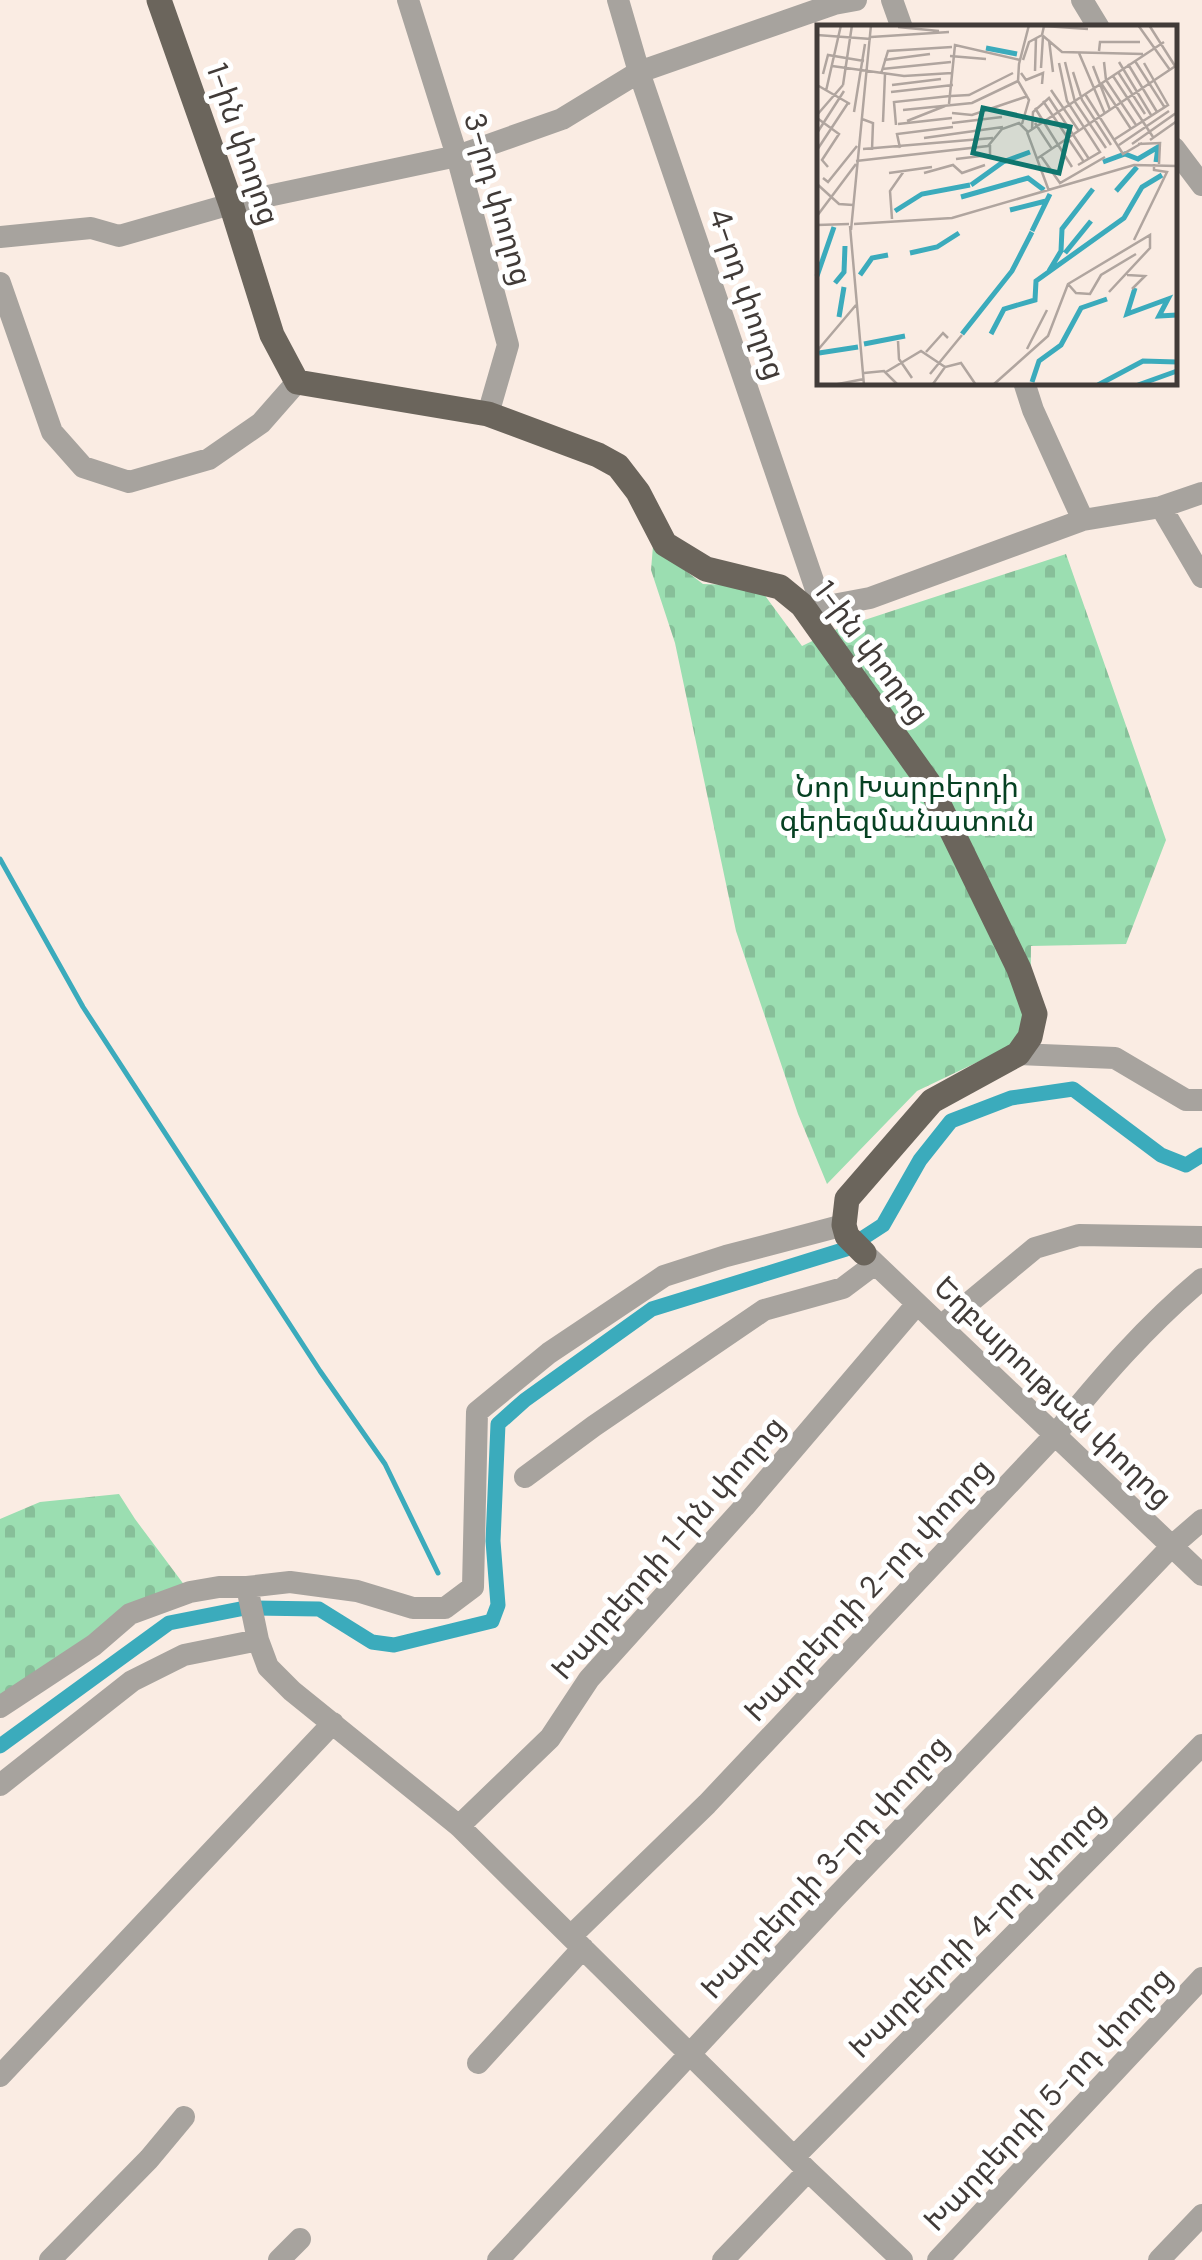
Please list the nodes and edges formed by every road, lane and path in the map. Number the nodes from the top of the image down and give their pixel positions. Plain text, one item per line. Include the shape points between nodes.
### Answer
1 (159, 0) edge
2 (408, 0) edge
3 (618, 0) edge
4 (856, 0) edge
5 (892, 0) edge
6 (1082, 0) edge
7 (901, 25) edge
8 (1097, 25) edge
9 (639, 72) junction
10 (1177, 152) edge
11 (456, 156) junction
12 (1202, 185) edge
13 (231, 204) junction
14 (0, 237) edge
15 (0, 283) edge
16 (5, 319) edge
17 (297, 382) junction
18 (1025, 385) edge
19 (488, 414) junction
20 (1202, 493) edge
21 (1161, 507) junction
22 (1082, 520) junction
23 (1202, 577) edge
24 (812, 606) junction
25 (1018, 1054) junction
26 (1202, 1100) edge
27 (1202, 1237) edge
28 (858, 1244) junction
29 (1202, 1279) edge
30 (917, 1304) junction
31 (941, 1326) junction
32 (1055, 1435) junction
33 (525, 1477) dead end
34 (1202, 1520) edge
35 (1172, 1546) junction
36 (1202, 1575) edge
37 (247, 1588) junction
38 (258, 1640) junction
39 (0, 1708) edge
40 (333, 1723) junction
41 (1202, 1746) edge
42 (0, 1785) edge
43 (460, 1826) junction
44 (577, 1942) junction
45 (1202, 1978) edge
46 (690, 2054) junction
47 (478, 2063) dead end
48 (0, 2076) edge
49 (184, 2117) dead end
50 (801, 2164) junction
51 (1202, 2214) edge
52 (300, 2238) dead end
53 (50, 2260) edge
54 (279, 2260) edge
55 (498, 2260) edge
56 (723, 2260) edge
57 (902, 2260) edge
58 (938, 2260) edge
59 (1160, 2260) edge

1 - 13 main road, 1-ին փողոց
2 - 11 street, 3-րդ փողոց
3 - 9 street, 4-րդ փողոց
4 - 9 street
5 - 7 street
6 - 8 street
9 - 11 street via 562,119
9 - 24 street, 4-րդ փողոց
10 - 12 street
11 - 13 street
11 - 19 street, 3-րդ փողոց via 508,345
13 - 14 street via 119,236 91,228
13 - 17 main road, 1-ին փողոց via 272,335
15 - 16 street
16 - 17 street via 52,432 83,467 129,482 209,460 261,423
17 - 19 main road, 1-ին փողոց
18 - 22 street
19 - 24 main road, 1-ին փողոց via 618,466 665,544 706,569 780,587
20 - 21 street
21 - 22 street
21 - 23 street
22 - 24 street via 870,598
24 - 25 main road, 1-ին փողոց via 928,782 1019,969 1035,1014
25 - 26 street via 1115,1058 1186,1100
25 - 28 main road via 932,1101 847,1200
27 - 31 street via 1080,1235 1035,1248
28 - 30 street, Եղբայրության փողոց
28 - 33 street via 843,1288 764,1310
28 - 37 street via 726,1256 664,1276 477,1412 473,1587 444,1608 413,1608 357,1591 290,1582
29 - 32 street, Խարբերդի 2-րդ փողոց via 1094,1386
30 - 31 street, Եղբայրության փողոց
30 - 43 street, Խարբերդի 1-ին փողոց via 589,1679 550,1738
31 - 32 street, Եղբայրության փողոց
32 - 35 street, Եղբայրության փողոց
32 - 44 street, Խարբերդի 2-րդ փողոց
34 - 35 street, Խարբերդի 3-րդ փողոց
35 - 36 street, Եղբայրության փողոց
35 - 46 street, Խարբերդի 3-րդ փողոց
37 - 38 street
37 - 39 street via 190,1592 130,1614
38 - 40 street via 268,1667
38 - 42 street via 184,1655 132,1680
40 - 43 street
40 - 48 street
41 - 50 street, Խարբերդի 4-րդ փողոց
43 - 44 street
44 - 46 street
44 - 47 street, Խարբերդի 2-րդ փողոց
45 - 58 street, Խարբերդի 5-րդ փողոց
46 - 50 street
46 - 55 street, Խարբերդի 3-րդ փողոց
49 - 53 street
50 - 56 street, Խարբերդի 4-րդ փողոց
50 - 57 street
51 - 59 street
52 - 54 street

